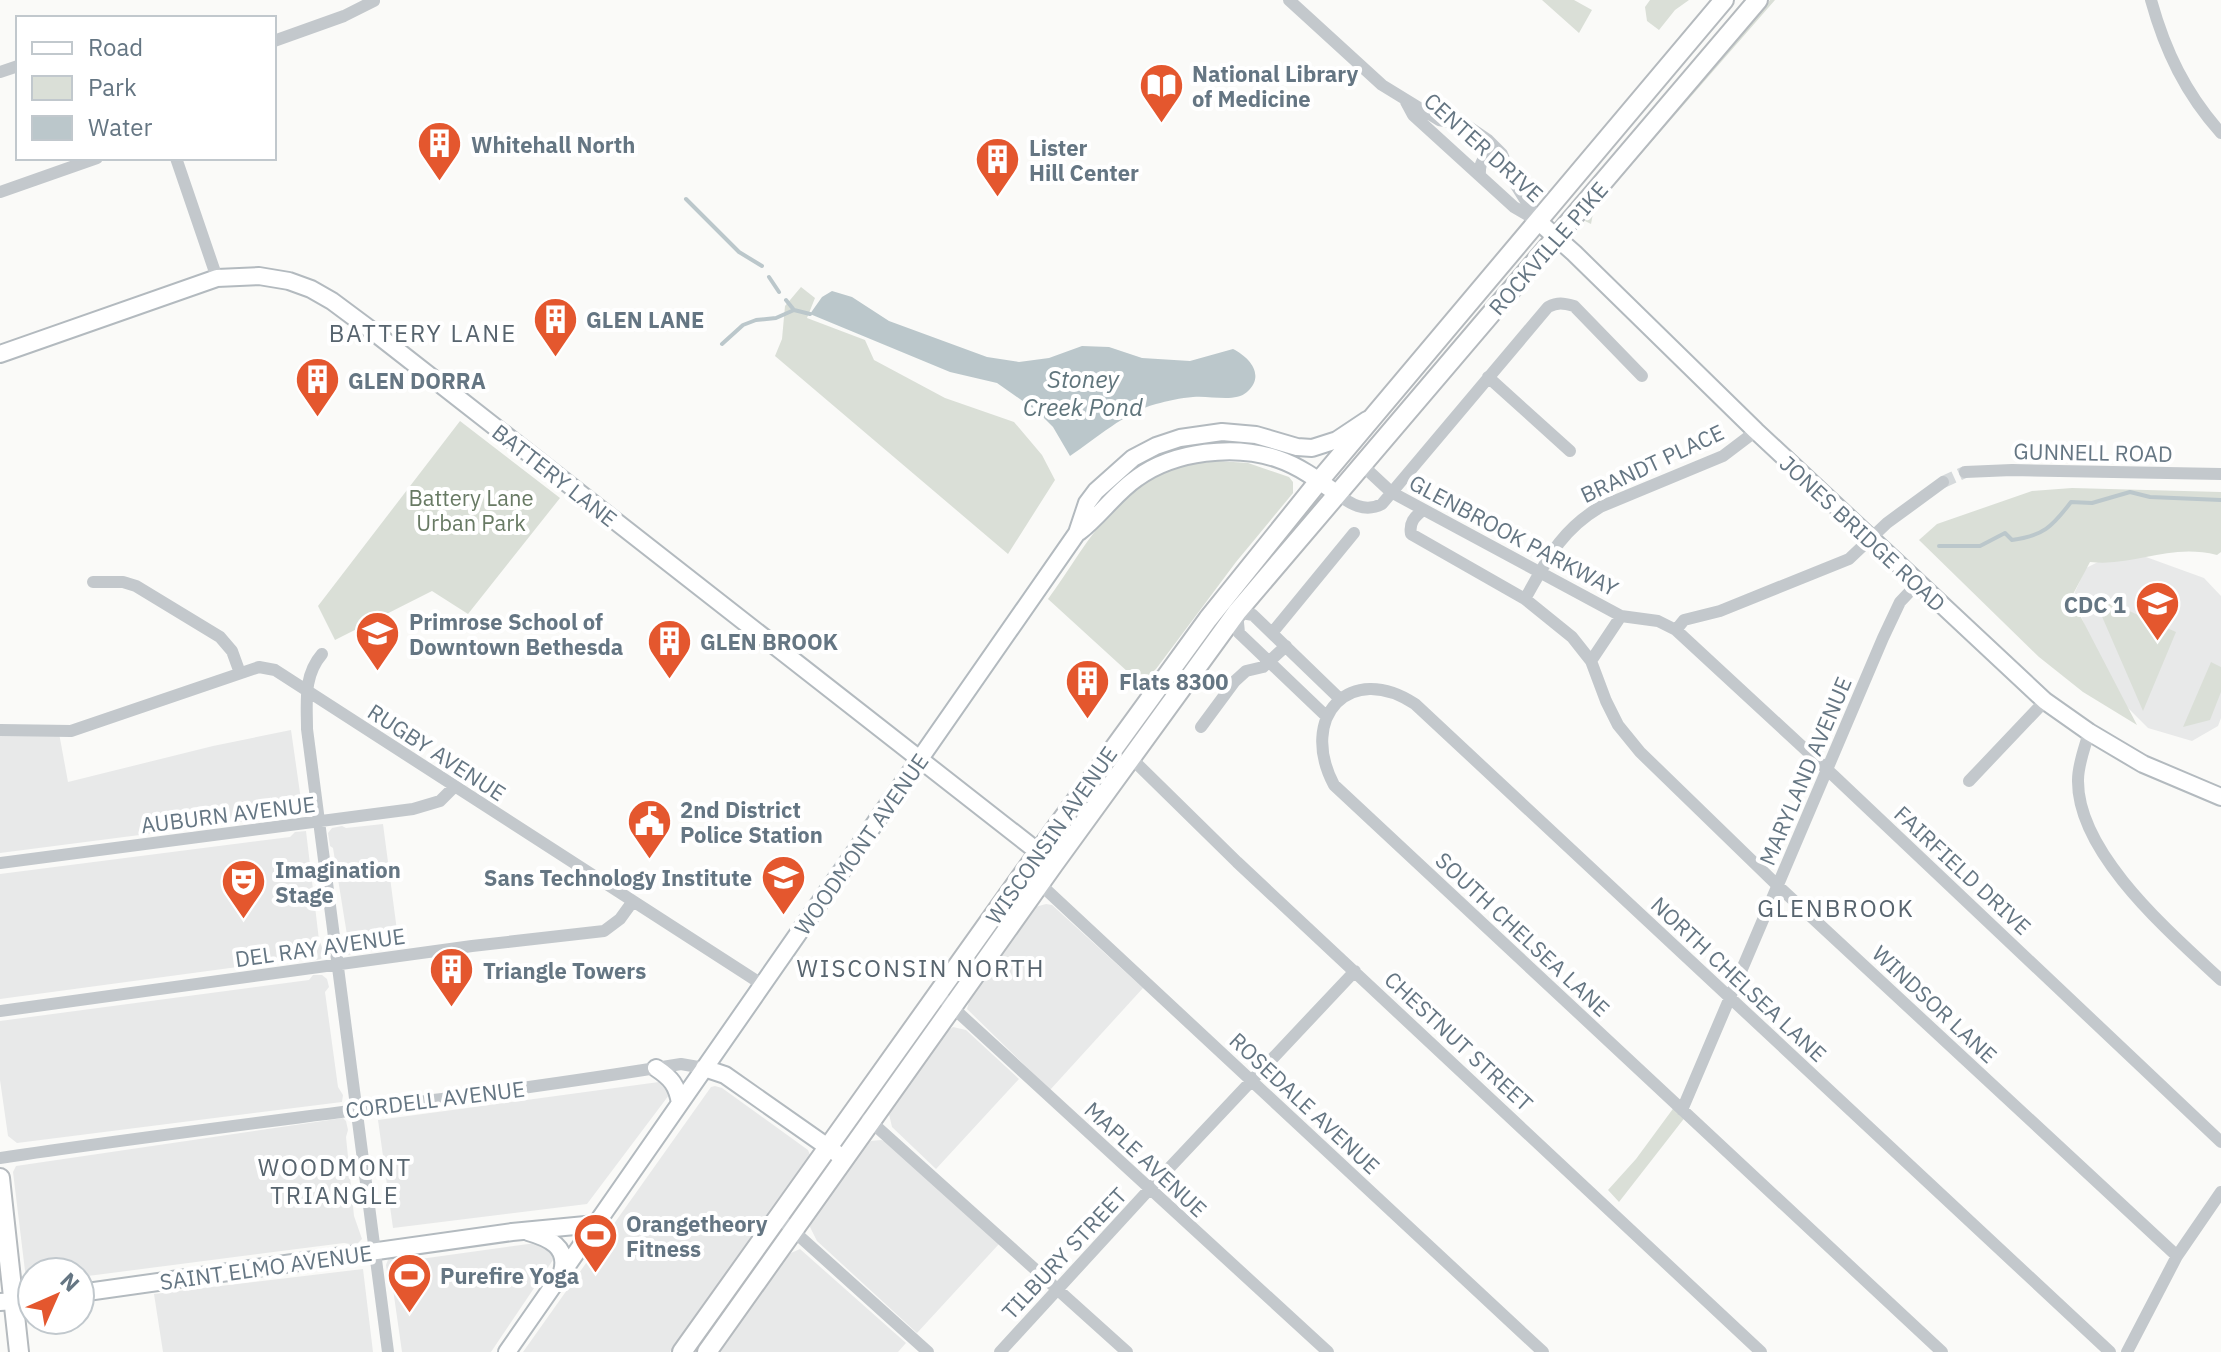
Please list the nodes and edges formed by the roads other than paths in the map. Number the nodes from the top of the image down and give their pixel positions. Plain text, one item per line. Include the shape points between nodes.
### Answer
1 (1289, 0) edge
2 (1724, 0) edge
3 (1758, 0) edge
4 (2151, 0) edge
5 (374, 1) edge
6 (276, 40) edge
7 (1406, 102) junction
8 (1466, 125) junction
9 (2221, 133) edge
10 (1451, 148) junction
11 (1502, 154) junction
12 (91, 160) edge
13 (177, 160) edge
14 (1480, 175) junction
15 (0, 192) edge
16 (1539, 222) junction
17 (1557, 238) junction
18 (217, 278) junction
19 (0, 354) edge
20 (1642, 376) dead end
21 (1488, 377) junction
22 (1378, 412) junction
23 (1756, 431) junction
24 (1570, 451) dead end
25 (1361, 464) junction
26 (1965, 472) tunnel mouth
27 (2221, 474) edge
28 (1319, 481) junction
29 (1943, 482) tunnel mouth
30 (1391, 492) junction
31 (1336, 493) junction
32 (1423, 510) junction
33 (1077, 533) junction
34 (1354, 533) dead end
35 (1872, 539) junction
36 (1540, 572) junction
37 (93, 582) dead end
38 (1917, 584) junction
39 (1525, 599) junction
40 (1230, 606) junction
41 (1621, 616) junction
42 (1676, 630) junction
43 (1272, 633) junction
44 (1286, 646) junction
45 (322, 654) dead end
46 (1591, 661) junction
47 (1270, 662) junction
48 (240, 673) junction
49 (307, 691) junction
50 (1340, 699) junction
51 (2045, 701) junction
52 (1326, 716) junction
53 (1201, 727) dead end
54 (0, 730) edge
55 (2089, 732) junction
56 (1115, 745) junction
57 (1131, 758) junction
58 (920, 759) junction
59 (1826, 768) junction
60 (1969, 781) dead end
61 (454, 787) junction
62 (2221, 797) edge
63 (317, 823) junction
64 (1038, 852) junction
65 (0, 863) edge
66 (1054, 864) junction
67 (1040, 884) junction
68 (1778, 886) junction
69 (633, 901) junction
70 (336, 966) junction
71 (1355, 971) junction
72 (2221, 980) edge
73 (763, 985) junction
74 (938, 994) junction
75 (1729, 997) junction
76 (953, 1008) junction
77 (0, 1011) edge
78 (656, 1068) junction
79 (704, 1068) junction
80 (1252, 1081) junction
81 (680, 1103) junction
82 (355, 1108) junction
83 (856, 1109) junction
84 (1682, 1110) junction
85 (871, 1122) junction
86 (2221, 1142) edge
87 (836, 1153) junction
88 (0, 1158) edge
89 (0, 1178) edge
90 (1149, 1190) junction
91 (2221, 1192) edge
92 (778, 1217) junction
93 (596, 1224) junction
94 (794, 1230) junction
95 (523, 1231) junction
96 (374, 1251) junction
97 (2177, 1256) junction
98 (562, 1273) junction
99 (1059, 1290) junction
100 (96, 1291) edge
101 (4, 1307) edge
102 (19, 1352) edge
103 (388, 1352) edge
104 (507, 1352) edge
105 (682, 1352) edge
106 (707, 1352) edge
107 (928, 1352) edge
108 (1000, 1352) edge
109 (1127, 1352) edge
110 (1328, 1352) edge
111 (1543, 1352) edge
112 (1761, 1352) edge
113 (1942, 1352) edge
114 (2110, 1352) edge
115 (2127, 1352) edge

1 - 7 street, CENTER DRIVE
2 - 16 main road, ROCKVILLE PIKE
3 - 17 main road, ROCKVILLE PIKE
4 - 9 street via 2171,60 2199,109
5 - 6 street
7 - 8 street, CENTER DRIVE via 1439,120
7 - 10 street, CENTER DRIVE via 1413,115
8 - 10 street via 1453,136
8 - 11 street, CENTER DRIVE
10 - 14 street, CENTER DRIVE
11 - 14 street via 1487,155
11 - 16 street, CENTER DRIVE
12 - 15 street
13 - 18 street
14 - 16 street, CENTER DRIVE
16 - 17 street, JONES BRIDGE ROAD
16 - 22 main road, ROCKVILLE PIKE
17 - 23 street, JONES BRIDGE ROAD
17 - 25 main road, ROCKVILLE PIKE
18 - 19 street, BATTERY LANE
18 - 58 street, BATTERY LANE via 289,281 332,301
20 - 21 street via 1574,306 1561,302 1548,307
21 - 24 street
21 - 30 street
22 - 28 main road, ROCKVILLE PIKE
22 - 33 street, WOODMONT AVENUE via 1337,440 1312,448 1222,432 1156,446 1133,458 1096,491
23 - 35 street, JONES BRIDGE ROAD
23 - 36 street, BRANDT PLACE via 1723,456 1586,515 1561,537
25 - 30 street, GLENBROOK PARKWAY
25 - 31 main road, ROCKVILLE PIKE
26 - 27 street, GUNNELL ROAD
28 - 31 street, WOODMONT AVENUE
28 - 33 street, WOODMONT AVENUE via 1262,454 1192,454 1137,477
28 - 40 main road, WISCONSIN AVENUE
29 - 35 street
30 - 31 street via 1374,508 1357,506
30 - 32 street, GLENBROOK PARKWAY
31 - 40 main road, WISCONSIN AVENUE
32 - 36 street, GLENBROOK PARKWAY
32 - 39 street, WINDSOR LANE via 1412,520 1411,534
33 - 58 street, WOODMONT AVENUE
34 - 43 street
35 - 38 street, JONES BRIDGE ROAD
35 - 42 street via 1849,559 1720,611 1684,620
36 - 39 street
36 - 41 street, GLENBROOK PARKWAY
37 - 48 street via 136,586 220,637
38 - 51 street, JONES BRIDGE ROAD
38 - 59 street, MARYLAND AVENUE via 1900,602
39 - 46 street, WINDSOR LANE via 1572,637
40 - 43 street via 1253,615
40 - 47 street via 1239,633
40 - 56 main road, WISCONSIN AVENUE
40 - 57 main road, WISCONSIN AVENUE
41 - 42 street, GLENBROOK PARKWAY via 1658,621
41 - 46 street
42 - 59 street, FAIRFIELD DRIVE
43 - 44 street
44 - 47 street
44 - 50 street
45 - 49 street via 311,666
46 - 68 street, WINDSOR LANE via 1606,701 1631,743
47 - 52 street
47 - 53 street via 1235,681
48 - 49 street, RUGBY AVENUE via 266,667
48 - 54 street via 71,731
49 - 61 street, RUGBY AVENUE
49 - 63 street
50 - 52 street
50 - 75 street, NORTH CHELSEA LANE via 1380,689 1415,704
51 - 55 street, JONES BRIDGE ROAD
51 - 60 street
52 - 84 street, SOUTH CHELSEA LANE via 1320,746 1334,785
55 - 62 street, JONES BRIDGE ROAD via 2143,764
55 - 72 street via 2078,780 2091,828 2116,872 2149,913
56 - 57 main road
56 - 64 main road, WISCONSIN AVENUE
57 - 66 main road, WISCONSIN AVENUE
57 - 71 street, CHESTNUT STREET
58 - 64 street, BATTERY LANE
58 - 73 street, WOODMONT AVENUE
59 - 68 street, MARYLAND AVENUE
59 - 86 street, FAIRFIELD DRIVE
61 - 63 street, AUBURN AVENUE via 443,800 427,806
61 - 69 street, RUGBY AVENUE
63 - 65 street, AUBURN AVENUE
63 - 70 street
64 - 66 street, BATTERY LANE
64 - 74 main road, WISCONSIN AVENUE
66 - 67 main road, WISCONSIN AVENUE
67 - 76 main road, WISCONSIN AVENUE
67 - 80 street, ROSEDALE AVENUE
68 - 75 street, MARYLAND AVENUE
68 - 97 street, WINDSOR LANE
69 - 70 street, DEL RAY AVENUE via 604,931
69 - 73 street, RUGBY AVENUE
70 - 77 street, DEL RAY AVENUE
70 - 82 street
71 - 80 street, TILBURY STREET
71 - 112 street, CHESTNUT STREET
73 - 79 street, WOODMONT AVENUE
74 - 76 street, MAPLE AVENUE
74 - 83 main road, WISCONSIN AVENUE
75 - 84 street, MARYLAND AVENUE
75 - 114 street, NORTH CHELSEA LANE
76 - 85 main road, WISCONSIN AVENUE
76 - 90 street, MAPLE AVENUE
78 - 79 street, CORDELL AVENUE
78 - 81 street via 678,1088
78 - 82 street, CORDELL AVENUE
79 - 81 street, WOODMONT AVENUE
79 - 87 street, CORDELL AVENUE via 725,1075
80 - 90 street, TILBURY STREET
80 - 111 street, ROSEDALE AVENUE
81 - 93 street, WOODMONT AVENUE
82 - 88 street, CORDELL AVENUE
82 - 96 street
83 - 85 street
83 - 87 main road, WISCONSIN AVENUE
84 - 113 street, SOUTH CHELSEA LANE
85 - 87 main road, WISCONSIN AVENUE
85 - 99 street
87 - 92 main road, WISCONSIN AVENUE
87 - 94 main road, WISCONSIN AVENUE
89 - 101 main road
90 - 99 street, TILBURY STREET
90 - 110 street, MAPLE AVENUE
91 - 97 street
92 - 94 street
92 - 105 main road, WISCONSIN AVENUE
93 - 95 street, SAINT ELMO AVENUE
93 - 98 street, WOODMONT AVENUE
94 - 106 main road, WISCONSIN AVENUE
94 - 107 street
95 - 96 street, SAINT ELMO AVENUE
95 - 98 street via 554,1242 564,1260
96 - 100 street, SAINT ELMO AVENUE
96 - 103 street
97 - 115 street
98 - 104 street, WOODMONT AVENUE
99 - 108 street, TILBURY STREET
99 - 109 street
101 - 102 main road

